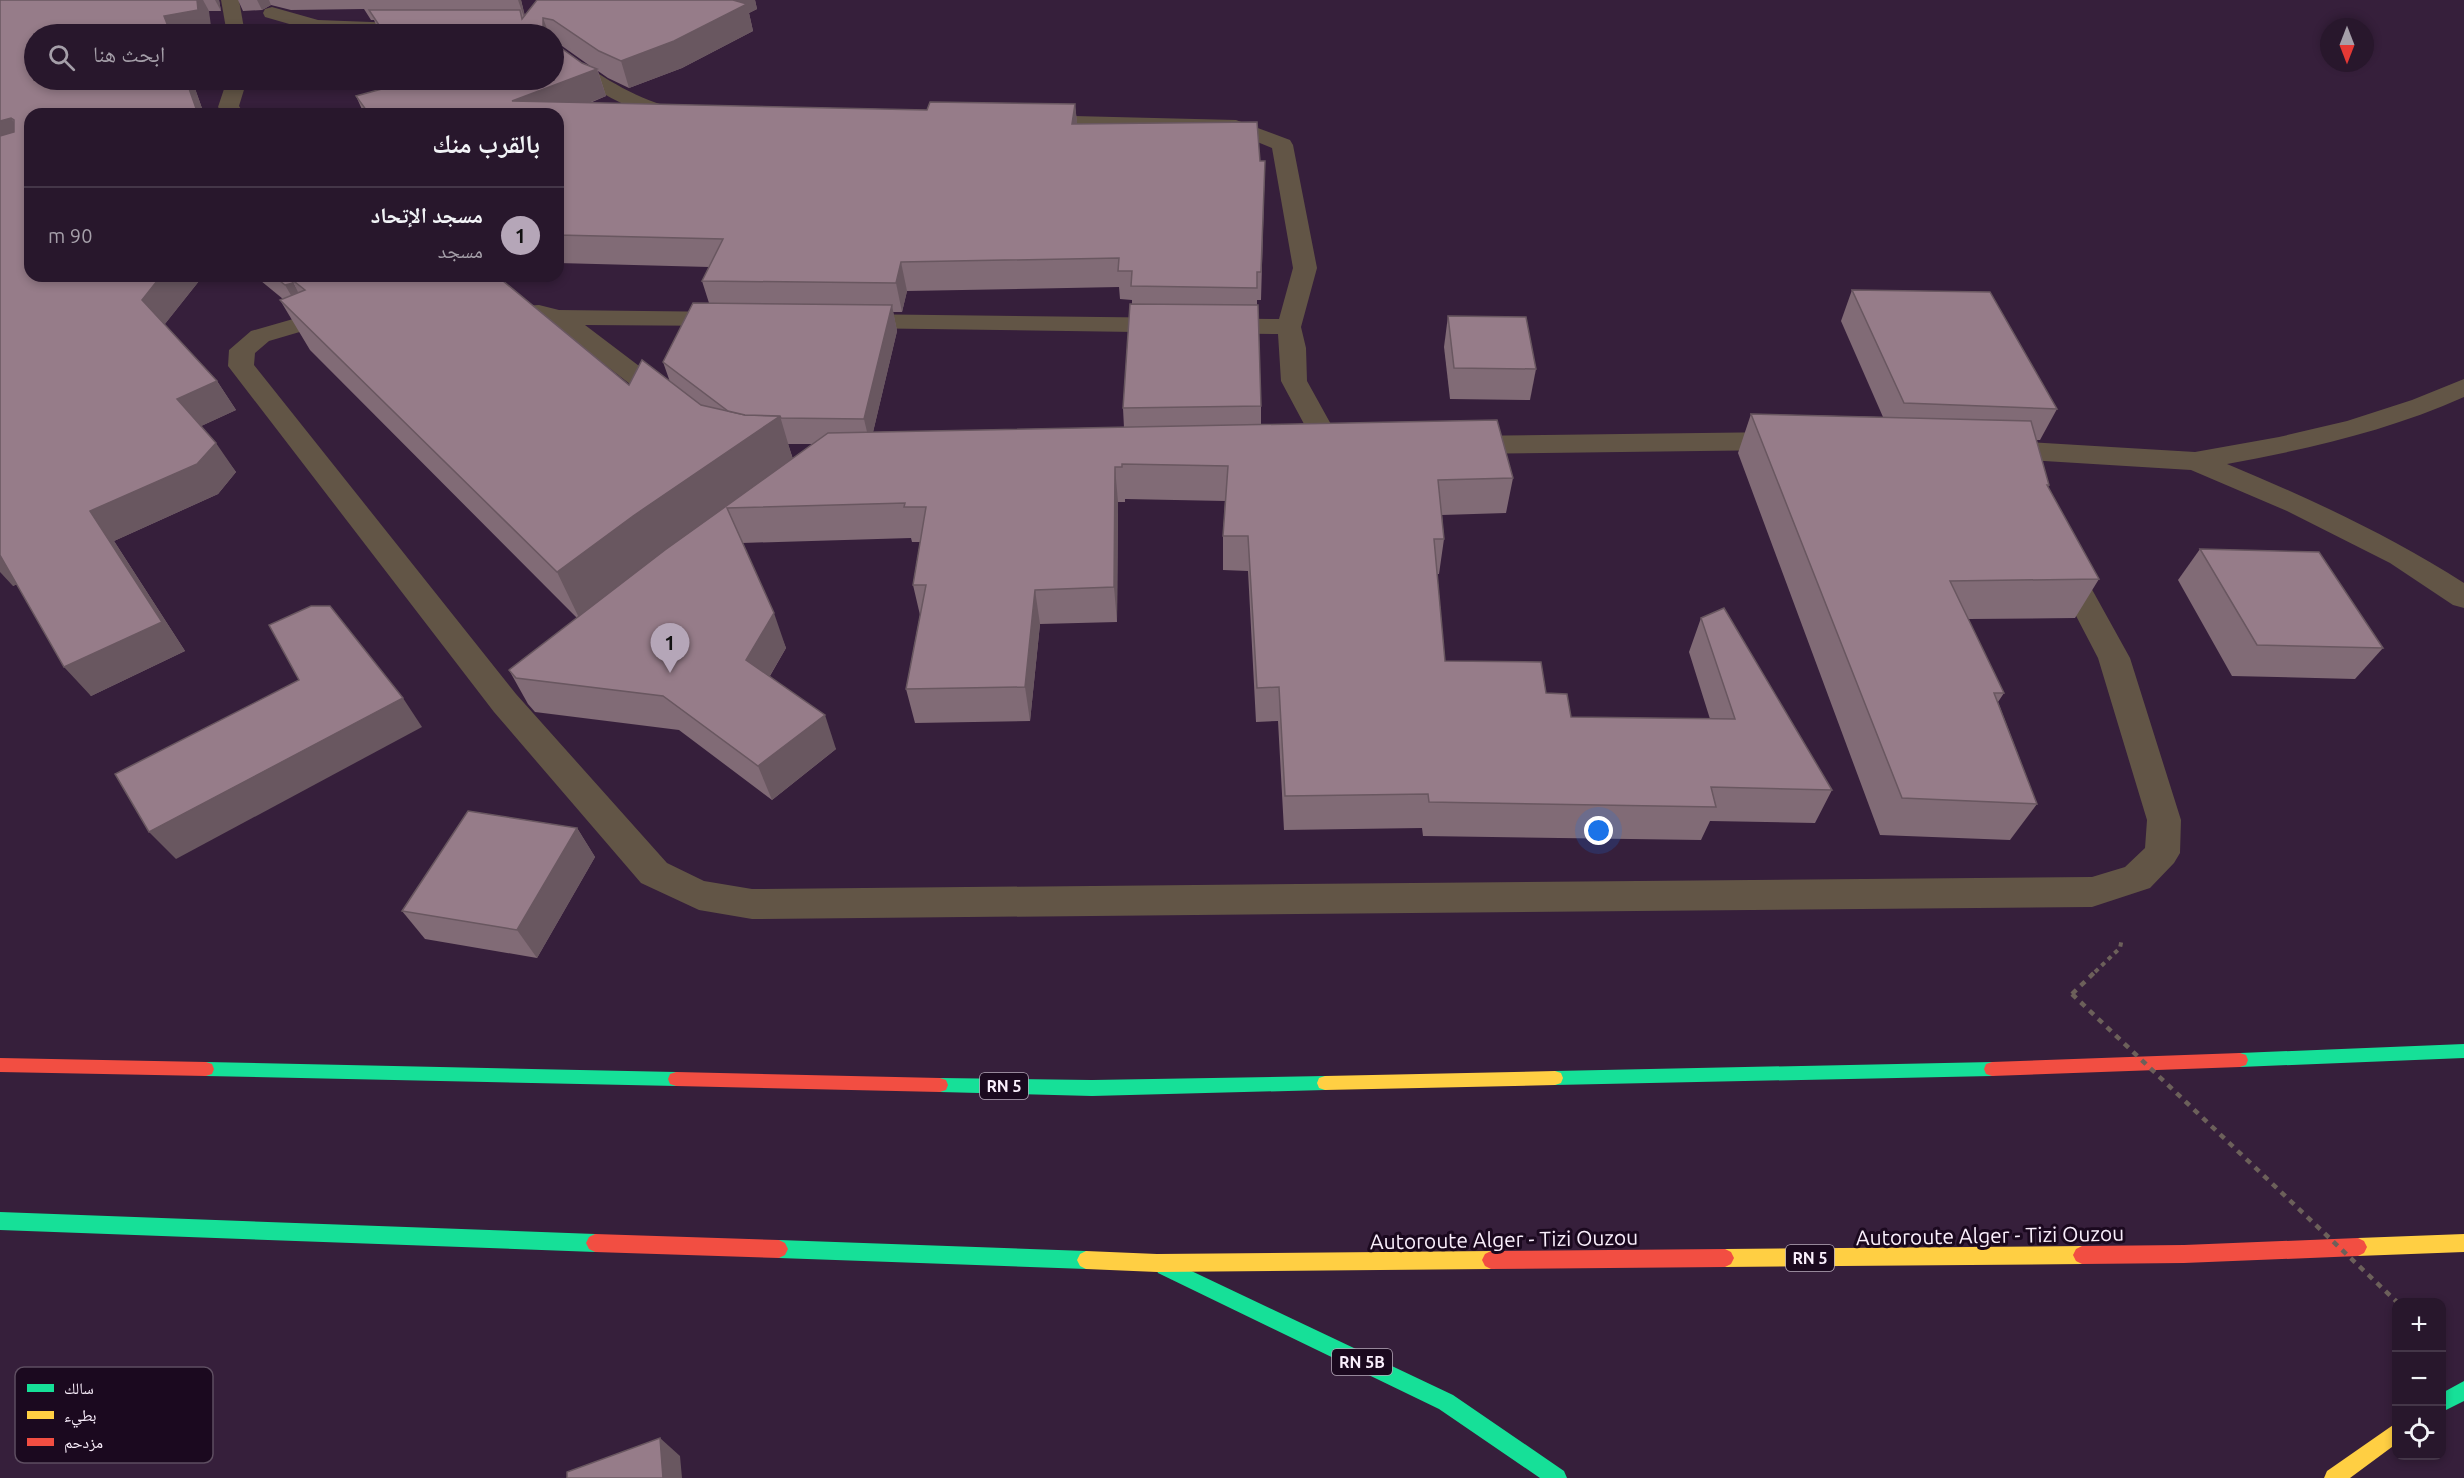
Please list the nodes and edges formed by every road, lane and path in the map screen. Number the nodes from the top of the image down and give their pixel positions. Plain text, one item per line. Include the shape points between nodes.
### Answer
1 (230, 0) edge
2 (288, 0) edge
3 (234, 24) edge
4 (300, 24) edge
5 (564, 59) edge
6 (233, 90) edge
7 (225, 108) edge
8 (709, 113) edge
9 (1008, 120) edge
10 (330, 308) edge
11 (469, 313) edge
12 (559, 317) junction
13 (750, 320) edge
14 (834, 321) edge
15 (1289, 327) junction
16 (2464, 387) edge
17 (691, 419) edge
18 (1807, 442) edge
19 (1437, 445) edge
20 (1329, 447) edge
21 (1975, 448) edge
22 (2195, 461) junction
23 (2052, 542) edge
24 (2464, 597) edge
25 (2120, 948) dead end
26 (2464, 1051) edge
27 (0, 1065) edge
28 (0, 1221) edge
29 (2464, 1243) edge
30 (1156, 1263) junction
31 (2393, 1298) edge
32 (2464, 1390) edge
33 (2446, 1401) edge
34 (2392, 1437) edge
35 (1557, 1478) edge
36 (2334, 1478) edge

1 - 3 street
2 - 4 street via 267,20
5 - 8 street via 600,84 661,111
6 - 7 street
9 - 15 street via 1236,126 1282,145 1305,268
10 - 23 street via 260,336 242,350 241,366 514,696 654,873 699,895 752,904 2092,892 2137,878 2162,853 2164,820 2114,658
11 - 12 street via 539,312
12 - 13 street
12 - 17 street
14 - 15 street
15 - 20 street via 1294,381
16 - 22 street via 2354,428 2279,447
18 - 19 street
21 - 22 street via 2027,465
22 - 24 street via 2297,504 2400,556
25 - 31 path, bridge via 2072,994
26 - 27 highway, RN 5 via 2007,1069 1092,1088
28 - 30 highway, RN 5
29 - 30 highway, Autoroute Alger - Tizi Ouzou / RN 5 via 2184,1254
30 - 35 highway, RN 5B via 1446,1402
32 - 33 highway
34 - 36 highway

